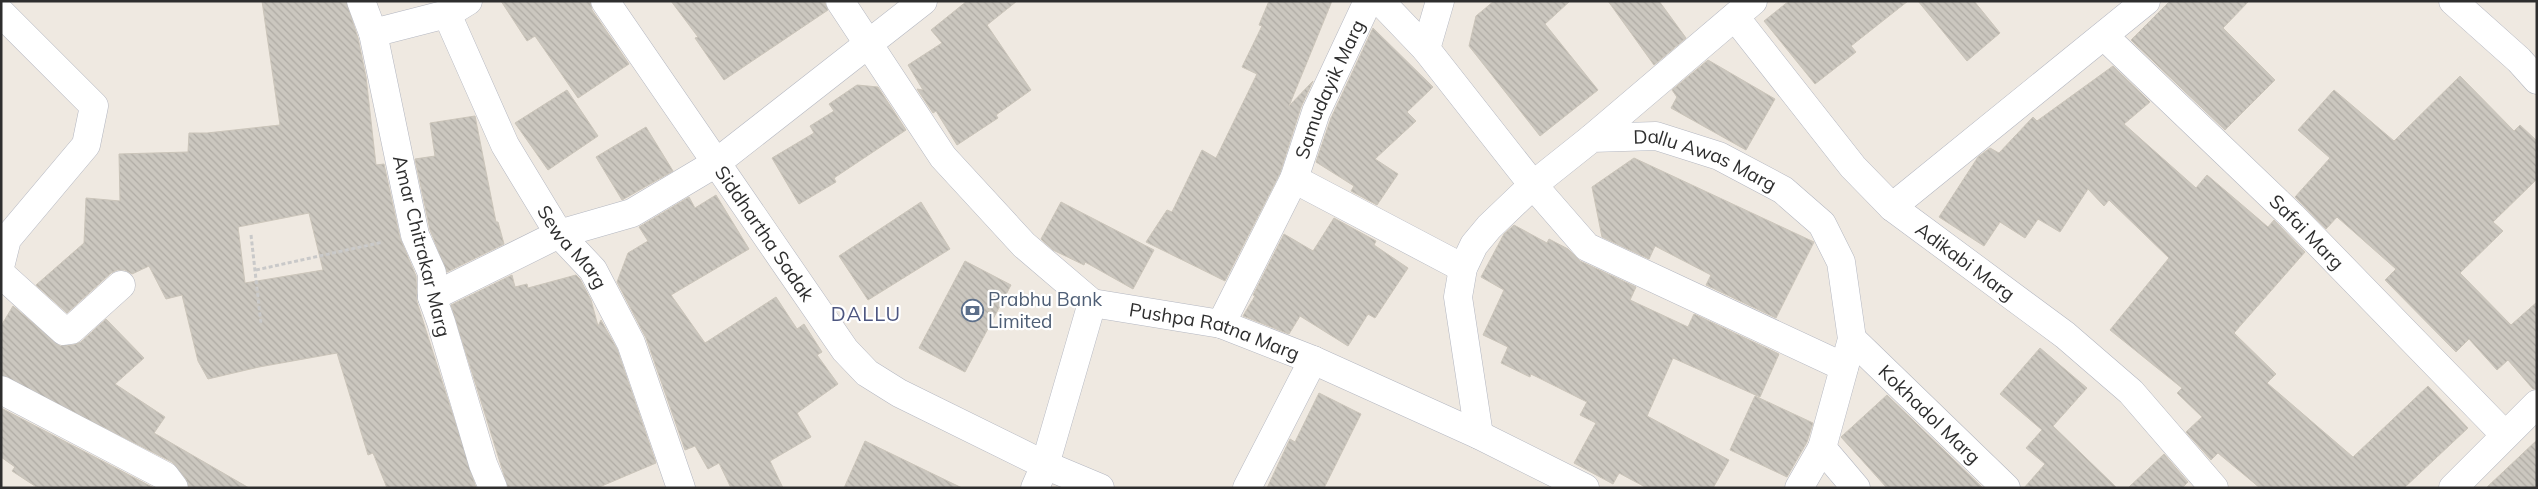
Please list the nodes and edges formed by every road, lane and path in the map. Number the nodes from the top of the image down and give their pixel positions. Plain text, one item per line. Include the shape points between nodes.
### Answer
1 (361, 1) edge
2 (605, 1) edge
3 (840, 1) edge
4 (923, 1) edge
5 (1368, 1) edge
6 (1380, 1) edge
7 (1440, 1) edge
8 (2146, 1) edge
9 (2453, 1) edge
10 (457, 8) edge
11 (1744, 9) edge
12 (1, 13) edge
13 (373, 33) junction
14 (2104, 36) junction
15 (868, 44) junction
16 (1426, 49) junction
17 (2537, 80) edge
18 (1592, 138) junction
19 (716, 163) junction
20 (1294, 179) junction
21 (1533, 185) junction
22 (1892, 207) junction
23 (559, 234) junction
24 (251, 235) dead end
25 (415, 235) junction
26 (1, 263) edge
27 (1463, 268) junction
28 (256, 270) junction
29 (1, 274) edge
30 (121, 285) dead end
31 (432, 297) junction
32 (1092, 303) junction
33 (261, 324) dead end
34 (1221, 324) junction
35 (1852, 339) junction
36 (1313, 360) junction
37 (1844, 367) junction
38 (1, 390) edge
39 (2537, 404) edge
40 (1478, 435) junction
41 (2505, 435) junction
42 (1822, 448) junction
43 (1040, 477) edge
44 (174, 488) edge
45 (493, 488) edge
46 (681, 488) edge
47 (1100, 488) edge
48 (1246, 488) edge
49 (1584, 488) edge
50 (1799, 488) edge
51 (1856, 488) edge
52 (2006, 488) edge
53 (2214, 488) edge
54 (2453, 488) edge

1 - 13 street, Amar Chitrakar Marg
2 - 19 street, Siddhartha Sadak
3 - 15 street
4 - 15 street
5 - 20 street, Samudayik Marg via 1316,112
6 - 16 street
7 - 16 street
8 - 14 street
9 - 17 street
10 - 13 street
10 - 23 street, Sewa Marg via 505,146
11 - 18 street, Adikabi Marg
11 - 22 street, Adikabi Marg via 1853,167
12 - 26 street via 94,106 86,145 7,239
13 - 25 street, Amar Chitrakar Marg
14 - 22 street
14 - 41 street, Safai Marg via 2292,216
15 - 19 street
15 - 32 street via 943,157 1024,245
16 - 21 street
18 - 21 street
18 - 35 street, Dallu Awas Marg via 1656,136 1720,156 1783,190 1822,224 1841,262
19 - 23 street via 632,213
19 - 43 street, Siddhartha Sadak via 844,350 867,373
20 - 27 street, Samudayik Marg
20 - 34 street, Samudayik Marg
21 - 27 street via 1489,227 1474,245
21 - 37 street via 1587,248
22 - 53 street, Adikabi Marg via 2065,335 2131,392
23 - 31 street
23 - 46 street, Sewa Marg via 593,270 631,343
24 - 28 path
25 - 28 path
25 - 31 street, Amar Chitrakar Marg via 432,273
27 - 40 street via 1458,298
28 - 33 path
29 - 30 street via 64,331 71,330
31 - 45 street, Amar Chitrakar Marg
32 - 34 street, Pushpa Ratna Marg
32 - 43 street
34 - 36 street, Pushpa Ratna Marg
35 - 37 street, Dallu Awas Marg
35 - 52 street, Kokhadol Marg
36 - 40 street, Pushpa Ratna Marg
36 - 48 street
37 - 42 street, Dallu Awas Marg
38 - 44 street via 164,476
39 - 41 street
40 - 49 street, Pushpa Ratna Marg
41 - 54 street
42 - 50 street, Dallu Awas Marg
42 - 51 street
43 - 47 street, Siddhartha Sadak

